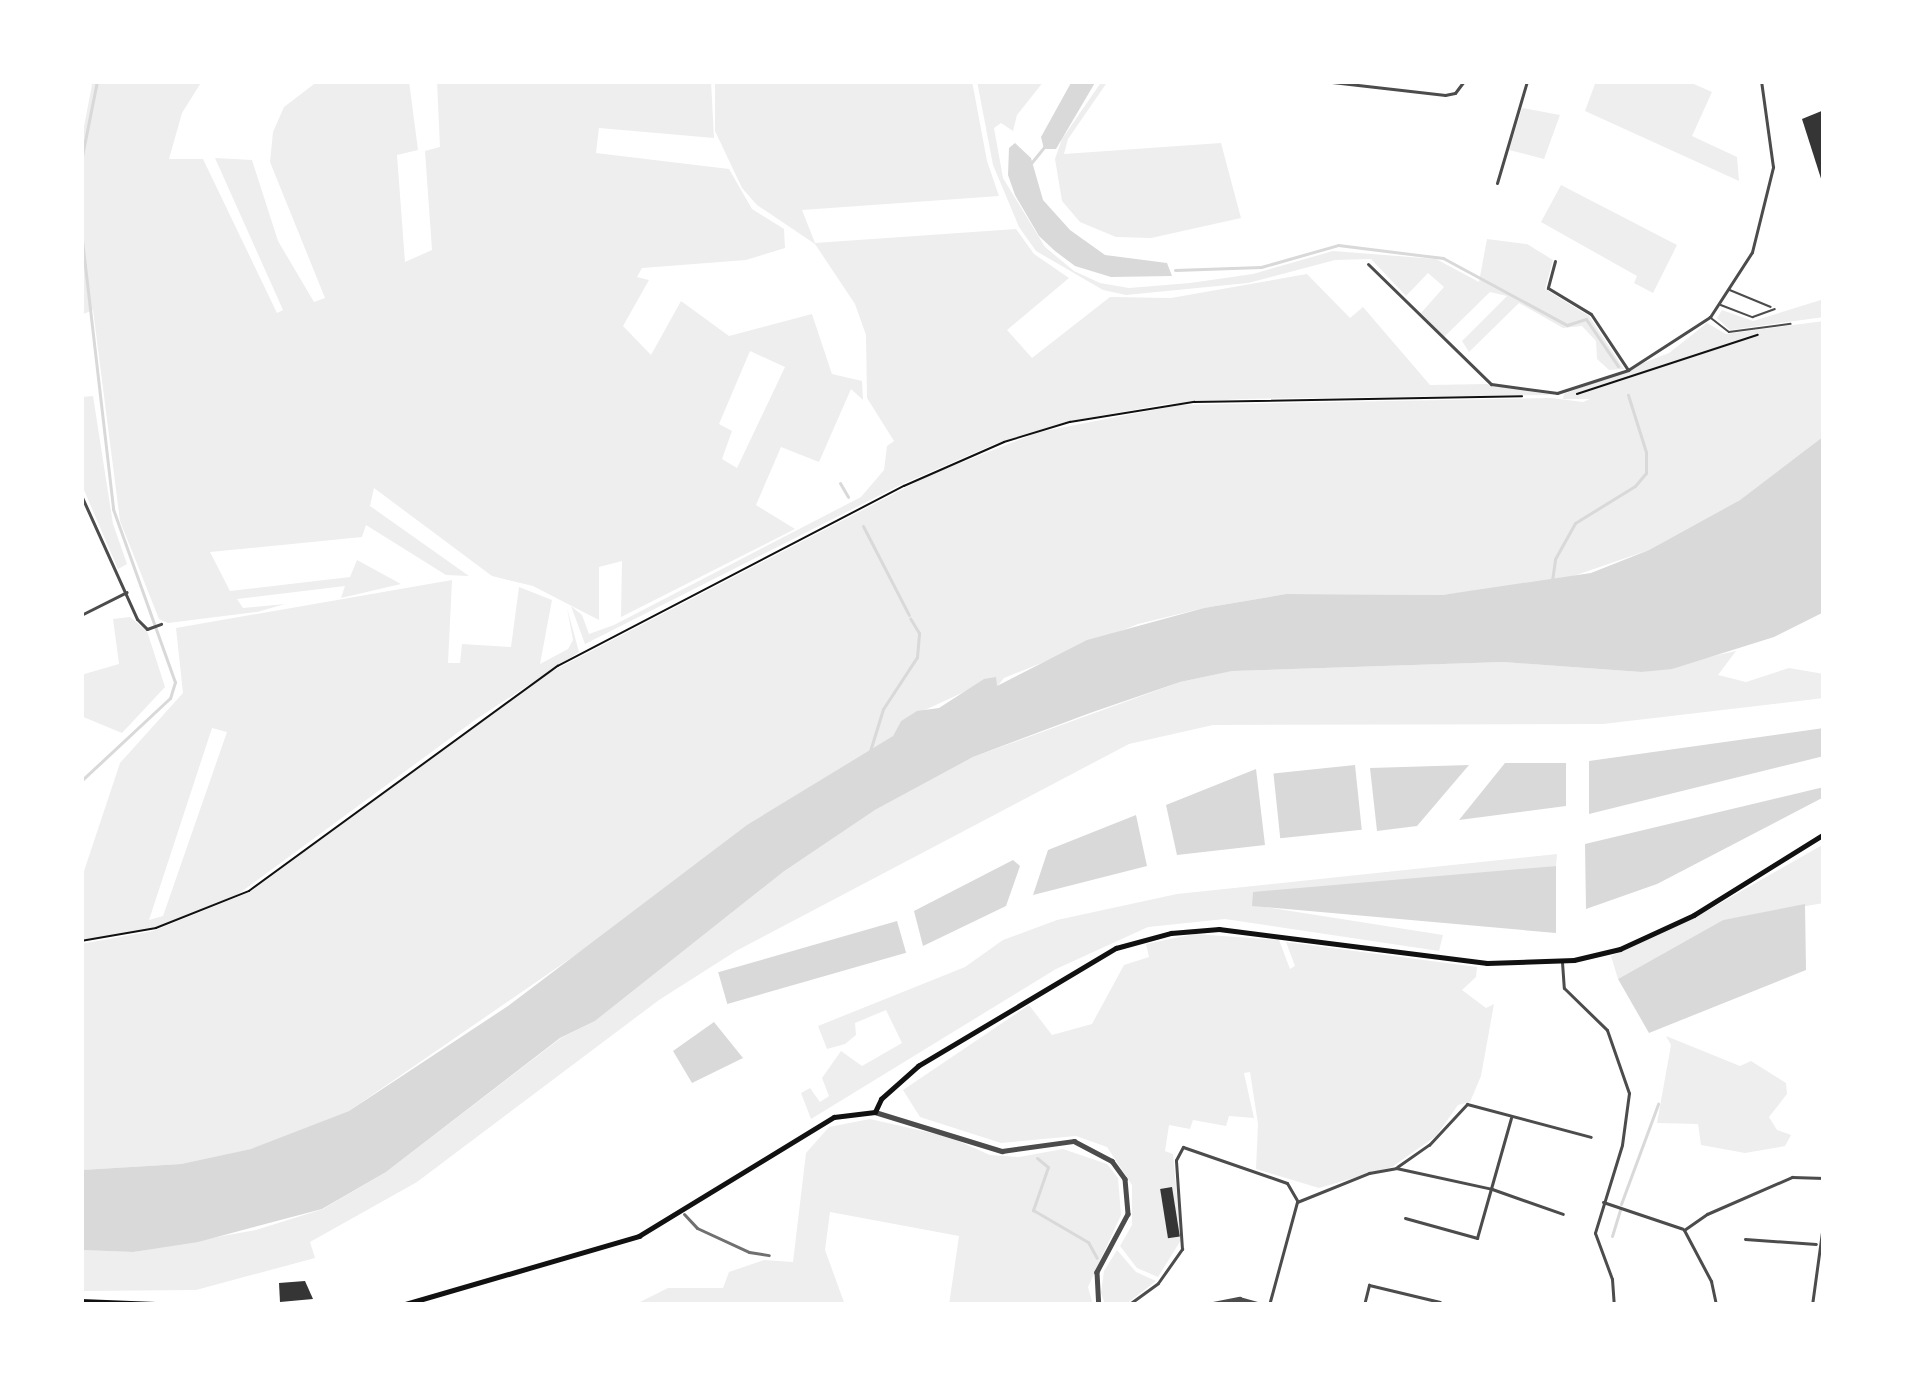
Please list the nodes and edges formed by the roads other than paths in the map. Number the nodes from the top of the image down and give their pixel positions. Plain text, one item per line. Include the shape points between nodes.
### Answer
1 (1323, 81) edge
2 (1464, 81) edge
3 (1527, 81) edge
4 (1761, 81) edge
5 (1497, 183) dead end
6 (1555, 261) dead end
7 (1368, 264) dead end
8 (1730, 290) junction
9 (1721, 305) junction
10 (1710, 317) junction
11 (1790, 324) dead end
12 (1628, 370) junction
13 (81, 495) edge
14 (127, 592) junction
15 (81, 615) edge
16 (161, 624) dead end
17 (1824, 834) edge
18 (1562, 962) junction
19 (875, 1112) junction
20 (1512, 1117) junction
21 (1592, 1137) dead end
22 (1396, 1168) junction
23 (1824, 1178) edge
24 (1492, 1189) junction
25 (1297, 1202) junction
26 (1603, 1202) junction
27 (1563, 1214) dead end
28 (1824, 1217) edge
29 (1405, 1218) dead end
30 (1684, 1230) junction
31 (1745, 1239) dead end
32 (1820, 1248) edge
33 (81, 1301) edge
34 (1440, 1303) edge
35 (180, 1305) edge
36 (402, 1305) edge
37 (1100, 1305) edge
38 (1129, 1305) edge
39 (1208, 1305) edge
40 (1265, 1305) edge
41 (1364, 1305) edge
42 (1614, 1305) edge
43 (1715, 1305) edge
44 (1812, 1305) edge

1 - 2 street via 1445,95
3 - 5 street
4 - 8 street via 1770,193 1752,253
6 - 12 street via 1550,291 1591,314
7 - 12 street via 1491,384 1557,393
8 - 9 street
8 - 9 lane via 1774,309 1754,317
9 - 10 street
10 - 11 lane via 1729,332
10 - 12 street
13 - 14 street
14 - 15 street
14 - 16 street via 136,620 146,629
17 - 18 main road via 1664,929
18 - 19 main road via 1483,962 1239,930 1168,933 1055,979 918,1066
18 - 26 street via 1564,988 1607,1030 1629,1093
19 - 36 main road via 821,1124 636,1238
19 - 37 street via 1002,1151 1074,1141 1112,1161 1125,1179 1129,1214 1097,1272
20 - 21 street
20 - 22 street via 1461,1107
20 - 24 street
22 - 24 street
22 - 25 street
23 - 30 street via 1792,1177
24 - 27 street
24 - 29 street via 1477,1238
25 - 38 street via 1287,1183 1183,1147 1176,1160 1182,1249
25 - 40 street
26 - 30 street
26 - 42 street via 1595,1244
28 - 32 street
30 - 43 street
31 - 32 street
32 - 44 street
33 - 35 main road
34 - 41 street via 1369,1285
39 - 40 street

